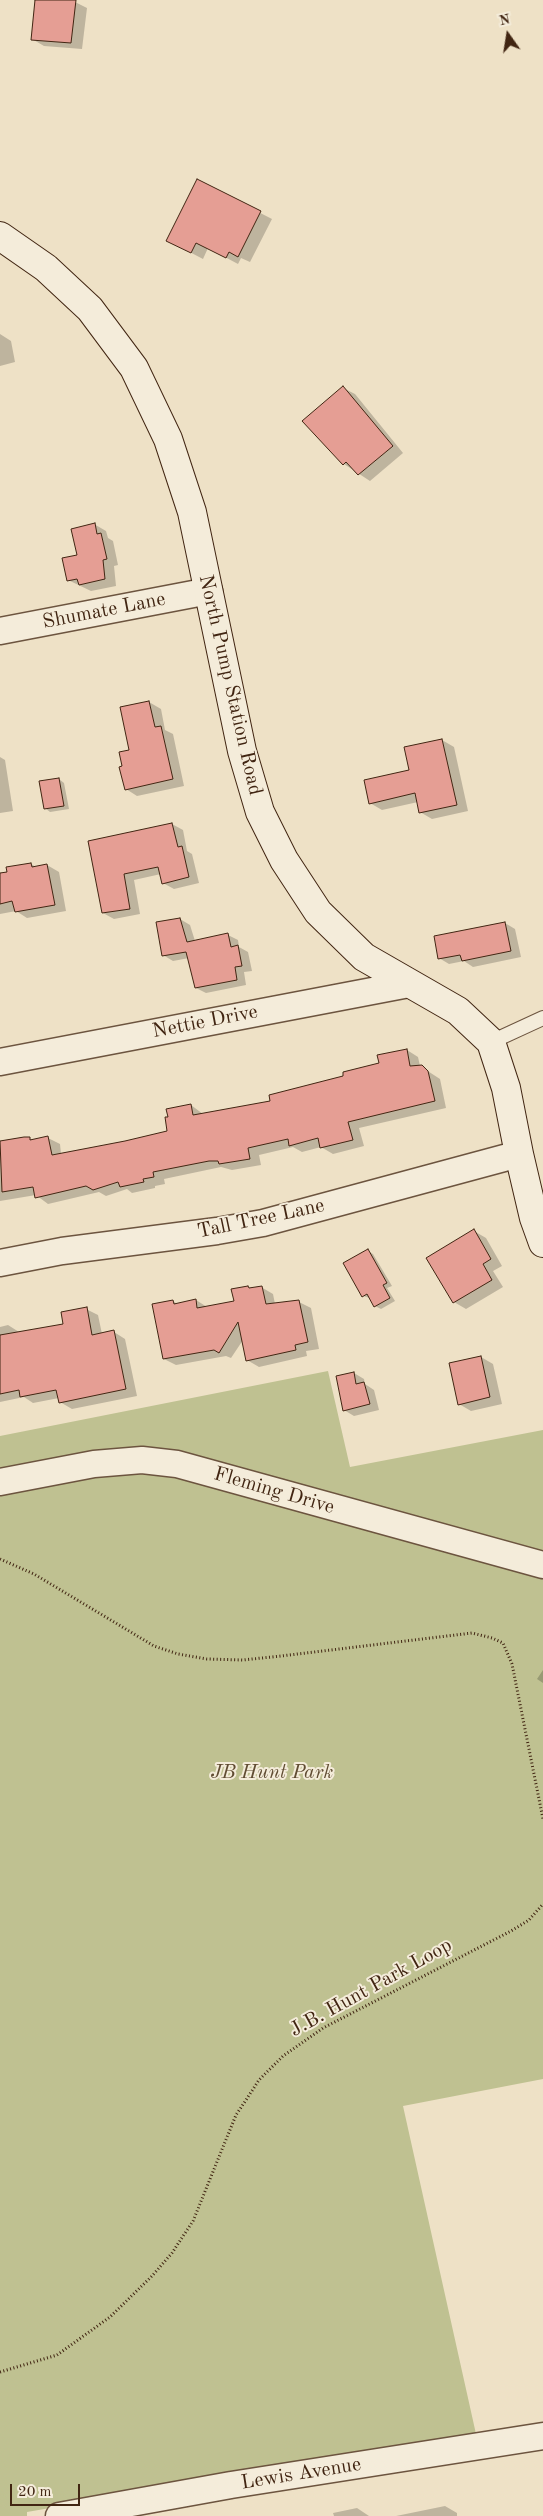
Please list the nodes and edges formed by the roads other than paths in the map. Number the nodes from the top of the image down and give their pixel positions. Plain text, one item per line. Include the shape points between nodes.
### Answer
1 (0, 236) edge
2 (209, 591) junction
3 (0, 631) edge
4 (409, 984) junction
5 (543, 1018) edge
6 (491, 1042) junction
7 (0, 1062) edge
8 (518, 1154) junction
9 (543, 1243) edge
10 (0, 1263) edge
11 (0, 1482) edge
12 (543, 1565) edge
13 (543, 2436) edge
14 (59, 2516) edge

1 - 2 street, North Pump Station Road via 46,268 90,309 134,368 168,440 192,512
2 - 3 street, Shumate Lane
2 - 4 street, North Pump Station Road via 242,752 260,812 284,860 318,912 364,957
4 - 6 street, North Pump Station Road via 458,1011
4 - 7 street, Nettie Drive
5 - 6 lane
6 - 8 street, North Pump Station Road via 506,1088
8 - 9 street, North Pump Station Road
8 - 10 street, Tall Tree Lane via 263,1223 62,1251
11 - 12 street, Fleming Drive via 94,1464 142,1460 177,1464
13 - 14 street, Lewis Avenue

